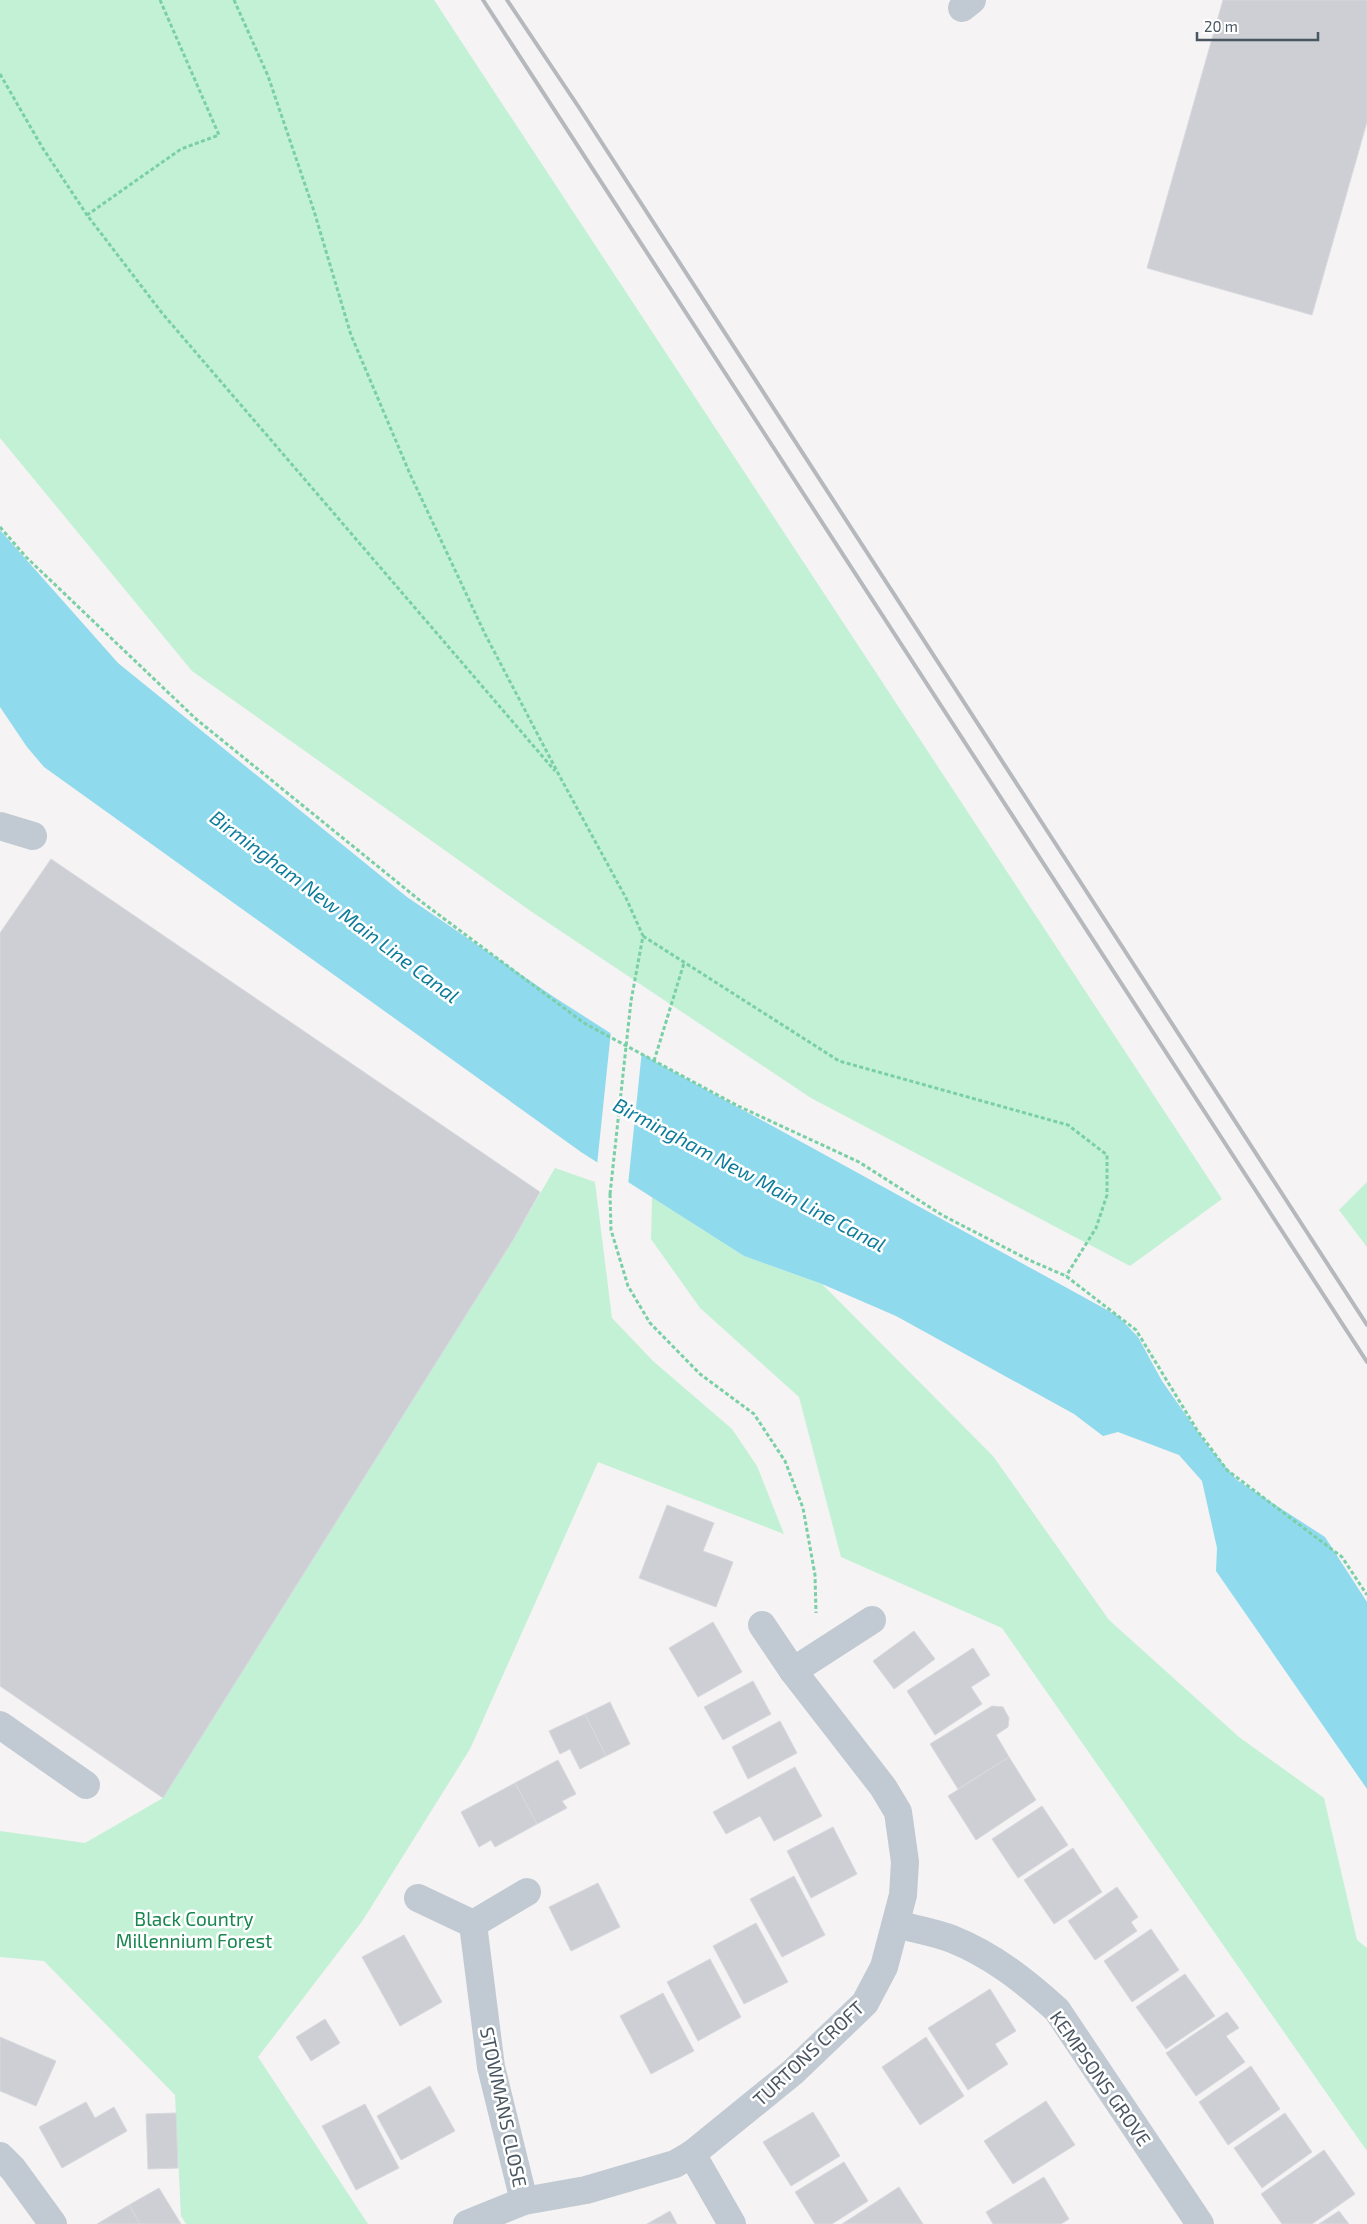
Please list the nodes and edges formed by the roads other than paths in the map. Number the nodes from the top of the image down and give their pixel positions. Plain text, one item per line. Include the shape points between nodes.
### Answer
1 (0, 826) edge
2 (33, 836) dead end
3 (872, 1620) dead end
4 (762, 1625) dead end
5 (793, 1671) junction
6 (0, 1725) edge
7 (86, 1785) dead end
8 (527, 1892) dead end
9 (418, 1898) dead end
10 (473, 1924) junction
11 (896, 1924) junction
12 (692, 2154) junction
13 (0, 2156) edge
14 (524, 2200) junction
15 (53, 2224) edge
16 (467, 2224) edge
17 (732, 2224) edge
18 (1200, 2224) edge

1 - 2 street
3 - 5 street
4 - 5 street, TURTONS CROFT
5 - 11 street, TURTONS CROFT via 883,1787 898,1812 906,1862
6 - 7 street
8 - 10 street
9 - 10 street
10 - 14 street, STOWMANS CLOSE via 491,2067
11 - 12 street, TURTONS CROFT via 884,1967 865,2003 793,2072
11 - 18 street, KEMPSONS GROVE via 950,1938 989,1956 1056,2010
12 - 14 street, TURTONS CROFT via 675,2164 586,2190
12 - 17 street
13 - 15 street
14 - 16 street, TURTONS CROFT

